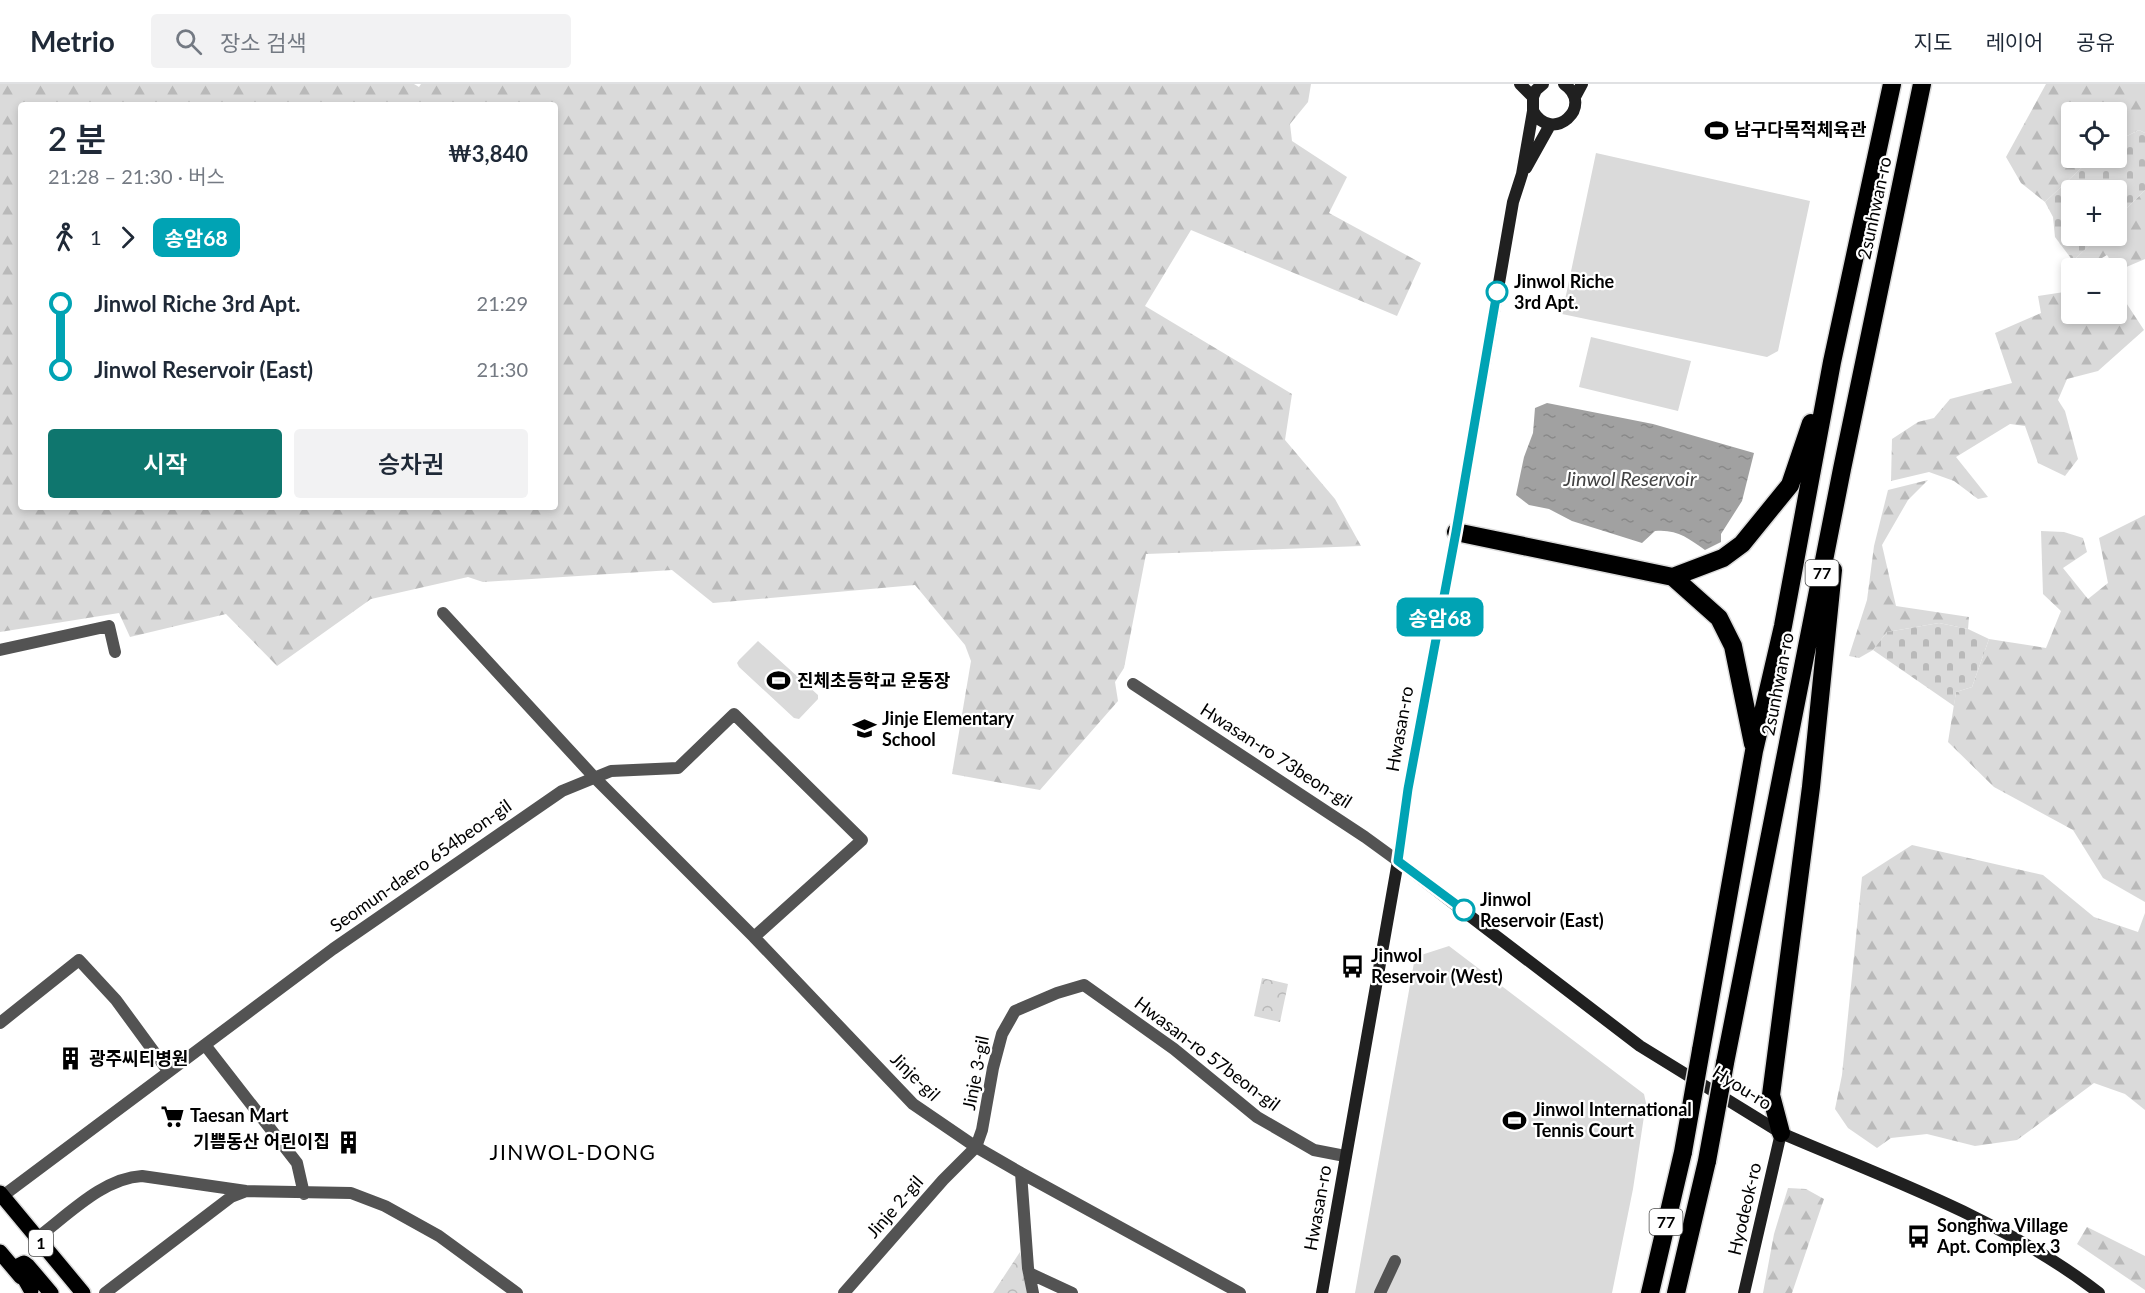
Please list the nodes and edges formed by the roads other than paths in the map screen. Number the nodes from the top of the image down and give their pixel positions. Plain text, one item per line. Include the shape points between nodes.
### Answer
1 (1520, 84) edge
2 (1543, 84) edge
3 (1564, 84) edge
4 (1582, 84) edge
5 (1892, 84) edge
6 (1922, 84) edge
7 (1533, 97) junction
8 (1575, 97) junction
9 (1533, 111) junction
10 (1550, 124) junction
11 (1522, 174) junction
12 (1832, 362) junction
13 (1842, 469) junction
14 (1456, 532) junction
15 (1677, 575) junction
16 (443, 613) dead end
17 (0, 650) edge
18 (115, 652) dead end
19 (1133, 684) dead end
20 (1754, 751) junction
21 (594, 777) junction
22 (1398, 861) junction
23 (753, 937) junction
24 (1084, 985) joint
25 (0, 1023) edge
26 (205, 1045) junction
27 (168, 1071) junction
28 (1781, 1133) junction
29 (976, 1147) junction
30 (1345, 1156) junction
31 (1021, 1173) junction
32 (246, 1191) junction
33 (304, 1194) junction
34 (1, 1196) edge
35 (37, 1238) junction
36 (0, 1252) edge
37 (1395, 1261) dead end
38 (1029, 1273) junction
39 (32, 1292) edge
40 (51, 1293) edge
41 (83, 1293) edge
42 (105, 1293) edge
43 (517, 1293) edge
44 (844, 1293) edge
45 (1033, 1293) edge
46 (1072, 1293) edge
47 (1240, 1293) edge
48 (1322, 1293) edge
49 (1380, 1293) edge
50 (1650, 1293) edge
51 (1676, 1293) edge
52 (1744, 1293) edge
53 (2099, 1293) edge

1 - 7 main road
2 - 7 main road
3 - 8 main road
4 - 8 main road
5 - 12 highway, 2sunhwan-ro / 77
6 - 13 highway, 2sunhwan-ro / 77
7 - 9 main road
8 - 10 main road via 1569,118
9 - 10 main road
9 - 11 main road
10 - 11 main road
11 - 14 main road, Hwasan-ro via 1513,202
12 - 15 highway via 1790,485 1742,544 1723,558
12 - 20 highway, 2sunhwan-ro / 77 via 1783,626
13 - 28 highway via 1811,787 1771,1095
13 - 51 highway, 2sunhwan-ro / 77, bridge via 1707,1161
14 - 15 highway
14 - 22 main road, Hwasan-ro via 1415,747
15 - 20 highway via 1719,618 1733,646
16 - 21 street, Jinje-gil
17 - 18 street via 109,626
19 - 22 street, Hwasan-ro 73beon-gil
20 - 50 highway, 2sunhwan-ro / 77, bridge via 1683,1152
21 - 23 street, Jinje-gil
21 - 23 street, Seomun-daero 654beon-gil via 611,771 678,768 734,714 862,840
21 - 26 street, Seomun-daero 654beon-gil via 554,796 333,949
22 - 28 main road, Hyou-ro via 1640,1046
22 - 30 main road, Hwasan-ro
23 - 29 street, Jinje-gil via 913,1104
24 - 29 street, Jinje 3-gil via 1015,1011 1007,1022
24 - 30 street, Hwasan-ro 57beon-gil via 1174,1049 1257,1118 1314,1150
25 - 27 street via 78,960 116,1000
26 - 27 street, Seomun-daero 654beon-gil
26 - 33 street via 297,1163
27 - 34 street, Seomun-daero 654beon-gil
28 - 52 main road, Hyodeok-ro
28 - 53 main road, Hyou-ro via 1978,1218 2023,1241
29 - 31 street, Jinje-gil
29 - 44 street, Jinje 2-gil
30 - 48 main road, Hwasan-ro
31 - 38 street
31 - 47 street, Jinje-gil
32 - 33 street
32 - 35 street via 142,1176 123,1179 99,1191
32 - 42 street via 231,1197
33 - 43 street via 351,1193 385,1206 439,1236
34 - 35 main road, 1
35 - 41 main road, 1
36 - 39 main road, 1
37 - 49 street
38 - 45 street
38 - 46 street
39 - 40 main road via 18,1266 24,1263

